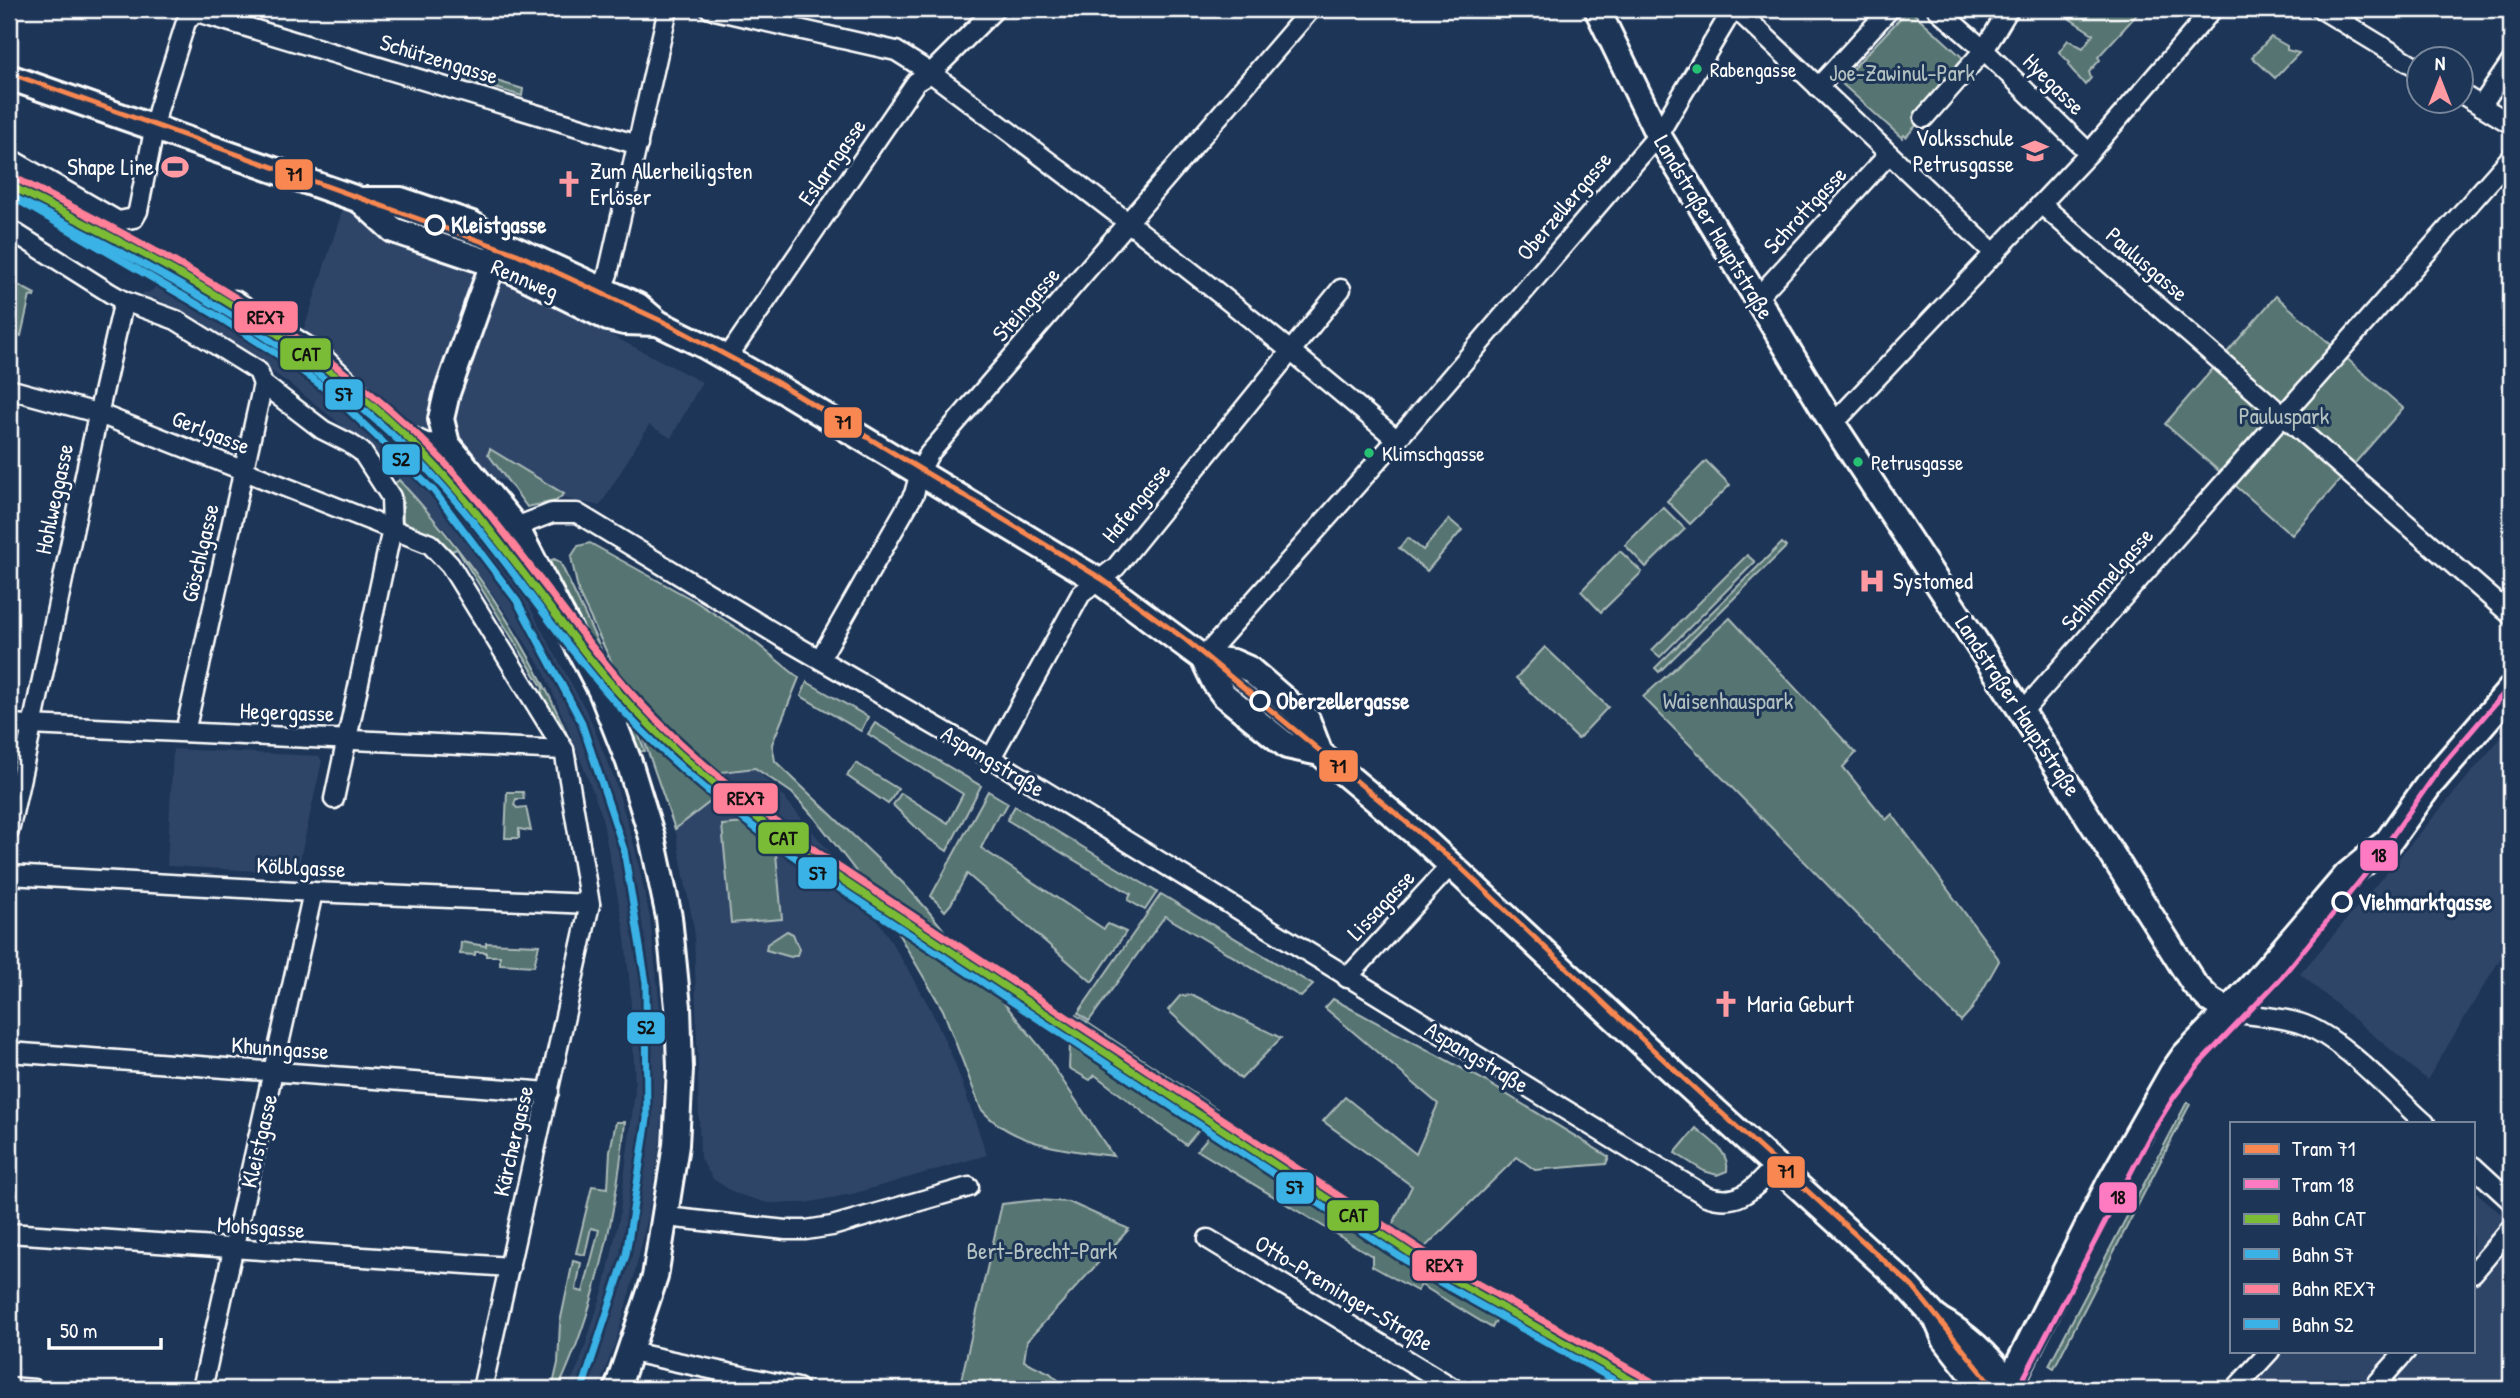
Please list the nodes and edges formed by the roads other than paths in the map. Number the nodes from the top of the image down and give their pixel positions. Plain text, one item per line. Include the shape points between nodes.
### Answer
1 (668, 9) edge
2 (710, 9) edge
3 (995, 9) edge
4 (1311, 9) edge
5 (1597, 9) edge
6 (1734, 9) edge
7 (1890, 9) edge
8 (1937, 9) edge
9 (2009, 9) edge
10 (2213, 9) edge
11 (2321, 9) edge
12 (193, 10) edge
13 (1984, 50) junction
14 (2404, 59) edge
15 (2511, 62) edge
16 (931, 73) junction
17 (9, 77) edge
18 (1818, 87) junction
19 (2474, 102) edge
20 (2481, 106) junction
21 (1924, 118) dead end
22 (2511, 124) edge
23 (154, 128) junction
24 (1658, 135) junction
25 (638, 145) junction
26 (2089, 153) junction
27 (1889, 154) junction
28 (2511, 157) edge
29 (9, 158) edge
30 (360, 200) junction
31 (2041, 204) junction
32 (1129, 222) junction
33 (9, 229) edge
34 (497, 253) junction
35 (1995, 254) junction
36 (602, 288) junction
37 (1341, 289) dead end
38 (1757, 298) junction
39 (235, 300) dead end
40 (124, 301) junction
41 (581, 304) junction
42 (658, 323) junction
43 (1291, 349) junction
44 (727, 358) junction
45 (263, 384) junction
46 (9, 389) edge
47 (97, 413) junction
48 (2283, 416) junction
49 (1833, 424) junction
50 (1396, 439) junction
51 (447, 444) junction
52 (244, 471) junction
53 (920, 473) junction
54 (516, 527) junction
55 (393, 529) junction
56 (1099, 581) junction
57 (2511, 615) edge
58 (1203, 657) junction
59 (820, 659) junction
60 (2511, 690) edge
61 (2022, 712) junction
62 (9, 724) edge
63 (33, 725) junction
64 (185, 732) junction
65 (347, 739) junction
66 (564, 750) junction
67 (1320, 753) junction
68 (990, 758) junction
69 (334, 799) dead end
70 (9, 831) edge
71 (1451, 865) junction
72 (9, 875) edge
73 (313, 892) junction
74 (590, 904) junction
75 (1347, 978) junction
76 (2230, 1012) junction
77 (9, 1052) edge
78 (274, 1073) junction
79 (549, 1093) junction
80 (2425, 1122) edge
81 (1775, 1166) junction
82 (2474, 1168) edge
83 (970, 1187) dead end
84 (2511, 1201) edge
85 (666, 1217) junction
86 (2511, 1228) edge
87 (9, 1233) edge
88 (1208, 1239) dead end
89 (234, 1250) junction
90 (510, 1267) junction
91 (2474, 1272) edge
92 (631, 1352) junction
93 (2269, 1352) edge
94 (2405, 1352) edge
95 (9, 1387) edge
96 (797, 1388) edge
97 (2004, 1388) edge
98 (34, 1389) edge
99 (202, 1389) edge
100 (482, 1389) edge
101 (617, 1389) edge
102 (1455, 1389) edge
103 (2235, 1389) edge
104 (2372, 1389) edge

1 - 25 street
2 - 16 street via 896,51
3 - 16 street, Eslarngasse
4 - 32 street, Steingasse
5 - 24 main road, Landstraßer Hauptstraße
6 - 18 street
6 - 24 street
7 - 18 street
8 - 13 street, Hyegasse
9 - 13 street
10 - 26 street
11 - 14 street
12 - 23 street
12 - 25 street, Schützengasse
13 - 21 street
13 - 26 street, Hyegasse
15 - 20 street
16 - 32 street
16 - 44 street, Eslarngasse via 916,82
17 - 23 main road, Rennweg
18 - 27 street
19 - 20 street
20 - 22 street
23 - 29 street via 134,218 118,221
23 - 30 main road, Rennweg
24 - 38 main road, Landstraßer Hauptstraße
24 - 50 street, Oberzellergasse
25 - 36 street
26 - 31 street
27 - 35 street
27 - 38 street, Schrottgasse
28 - 48 street, Schimmelgasse
30 - 34 main road, Rennweg via 393,230
30 - 34 main road, Rennweg via 401,200 472,224
31 - 35 street
31 - 48 street, Paulusgasse
32 - 43 street
32 - 53 street, Steingasse via 929,454
33 - 40 street
34 - 36 main road, Rennweg
34 - 41 main road, Rennweg via 532,279
34 - 51 main road via 447,393 441,419
35 - 49 street
36 - 41 street
36 - 42 main road, Rennweg via 638,306
37 - 43 street, Hafengasse
38 - 49 main road, Landstraßer Hauptstraße
39 - 51 street via 320,354 402,432 426,443
40 - 45 street via 176,320 258,371
40 - 47 street, Hohlweggasse
41 - 42 main road, Rennweg via 624,322
42 - 44 main road, Rennweg
43 - 50 street
43 - 56 street, Hafengasse via 1116,567
44 - 53 main road, Rennweg
45 - 52 street, Göschlgasse
45 - 55 street via 367,458 389,493
46 - 47 street, Gerlgasse
47 - 52 street, Gerlgasse
47 - 63 street, Hohlweggasse
48 - 57 street, Paulusgasse
48 - 61 street, Schimmelgasse
49 - 61 main road, Landstraßer Hauptstraße
50 - 58 street, Oberzellergasse
51 - 54 main road
52 - 55 street, Gerlgasse
52 - 64 street, Göschlgasse
53 - 56 main road, Rennweg
53 - 59 street, Steingasse via 914,494
54 - 59 street, Aspangstraße via 552,513 577,513
54 - 85 main road via 601,691 652,837 669,917 678,1007 676,1145
55 - 65 street
55 - 66 street, Gerlgasse via 430,544 445,557
56 - 58 main road, Rennweg
56 - 68 street, Hafengasse via 1081,594
58 - 67 main road, Rennweg via 1224,695 1253,719 1287,746
58 - 67 main road, Rennweg via 1249,669 1307,719
59 - 68 street, Aspangstraße
60 - 76 main road via 2428,786 2388,842 2348,875
61 - 76 main road, Landstraßer Hauptstraße via 2194,984
62 - 63 street, Hegergasse
63 - 64 street, Hegergasse
63 - 70 street, Hohlweggasse
64 - 65 street, Hegergasse
65 - 66 street, Hegergasse
65 - 69 street
66 - 74 street
67 - 71 main road, Rennweg
68 - 75 street, Aspangstraße
71 - 75 street, Lissagasse
71 - 81 main road, Rennweg
72 - 73 street, Kölblgasse
73 - 74 street, Kölblgasse
73 - 78 street, Kleistgasse
74 - 79 street, Kärchergasse
75 - 81 street, Aspangstraße via 1706,1196 1723,1200 1745,1195
76 - 80 street via 2301,1023 2326,1035
76 - 97 main road via 2185,1056 2155,1102
77 - 78 street, Khunngasse
78 - 79 street, Khunngasse
78 - 89 street, Kleistgasse
79 - 90 street, Kärchergasse
81 - 97 main road, Rennweg via 1901,1280 1936,1318 1972,1342
82 - 84 street
83 - 85 street via 806,1230
85 - 92 main road via 655,1277
86 - 91 street
87 - 89 street, Mohsgasse
88 - 102 street, Otto-Preminger-Straße
89 - 90 street, Mohsgasse
89 - 99 street, Kleistgasse
90 - 100 street, Kärchergasse
92 - 96 street
92 - 101 main road
93 - 103 street
94 - 104 street
95 - 98 street

